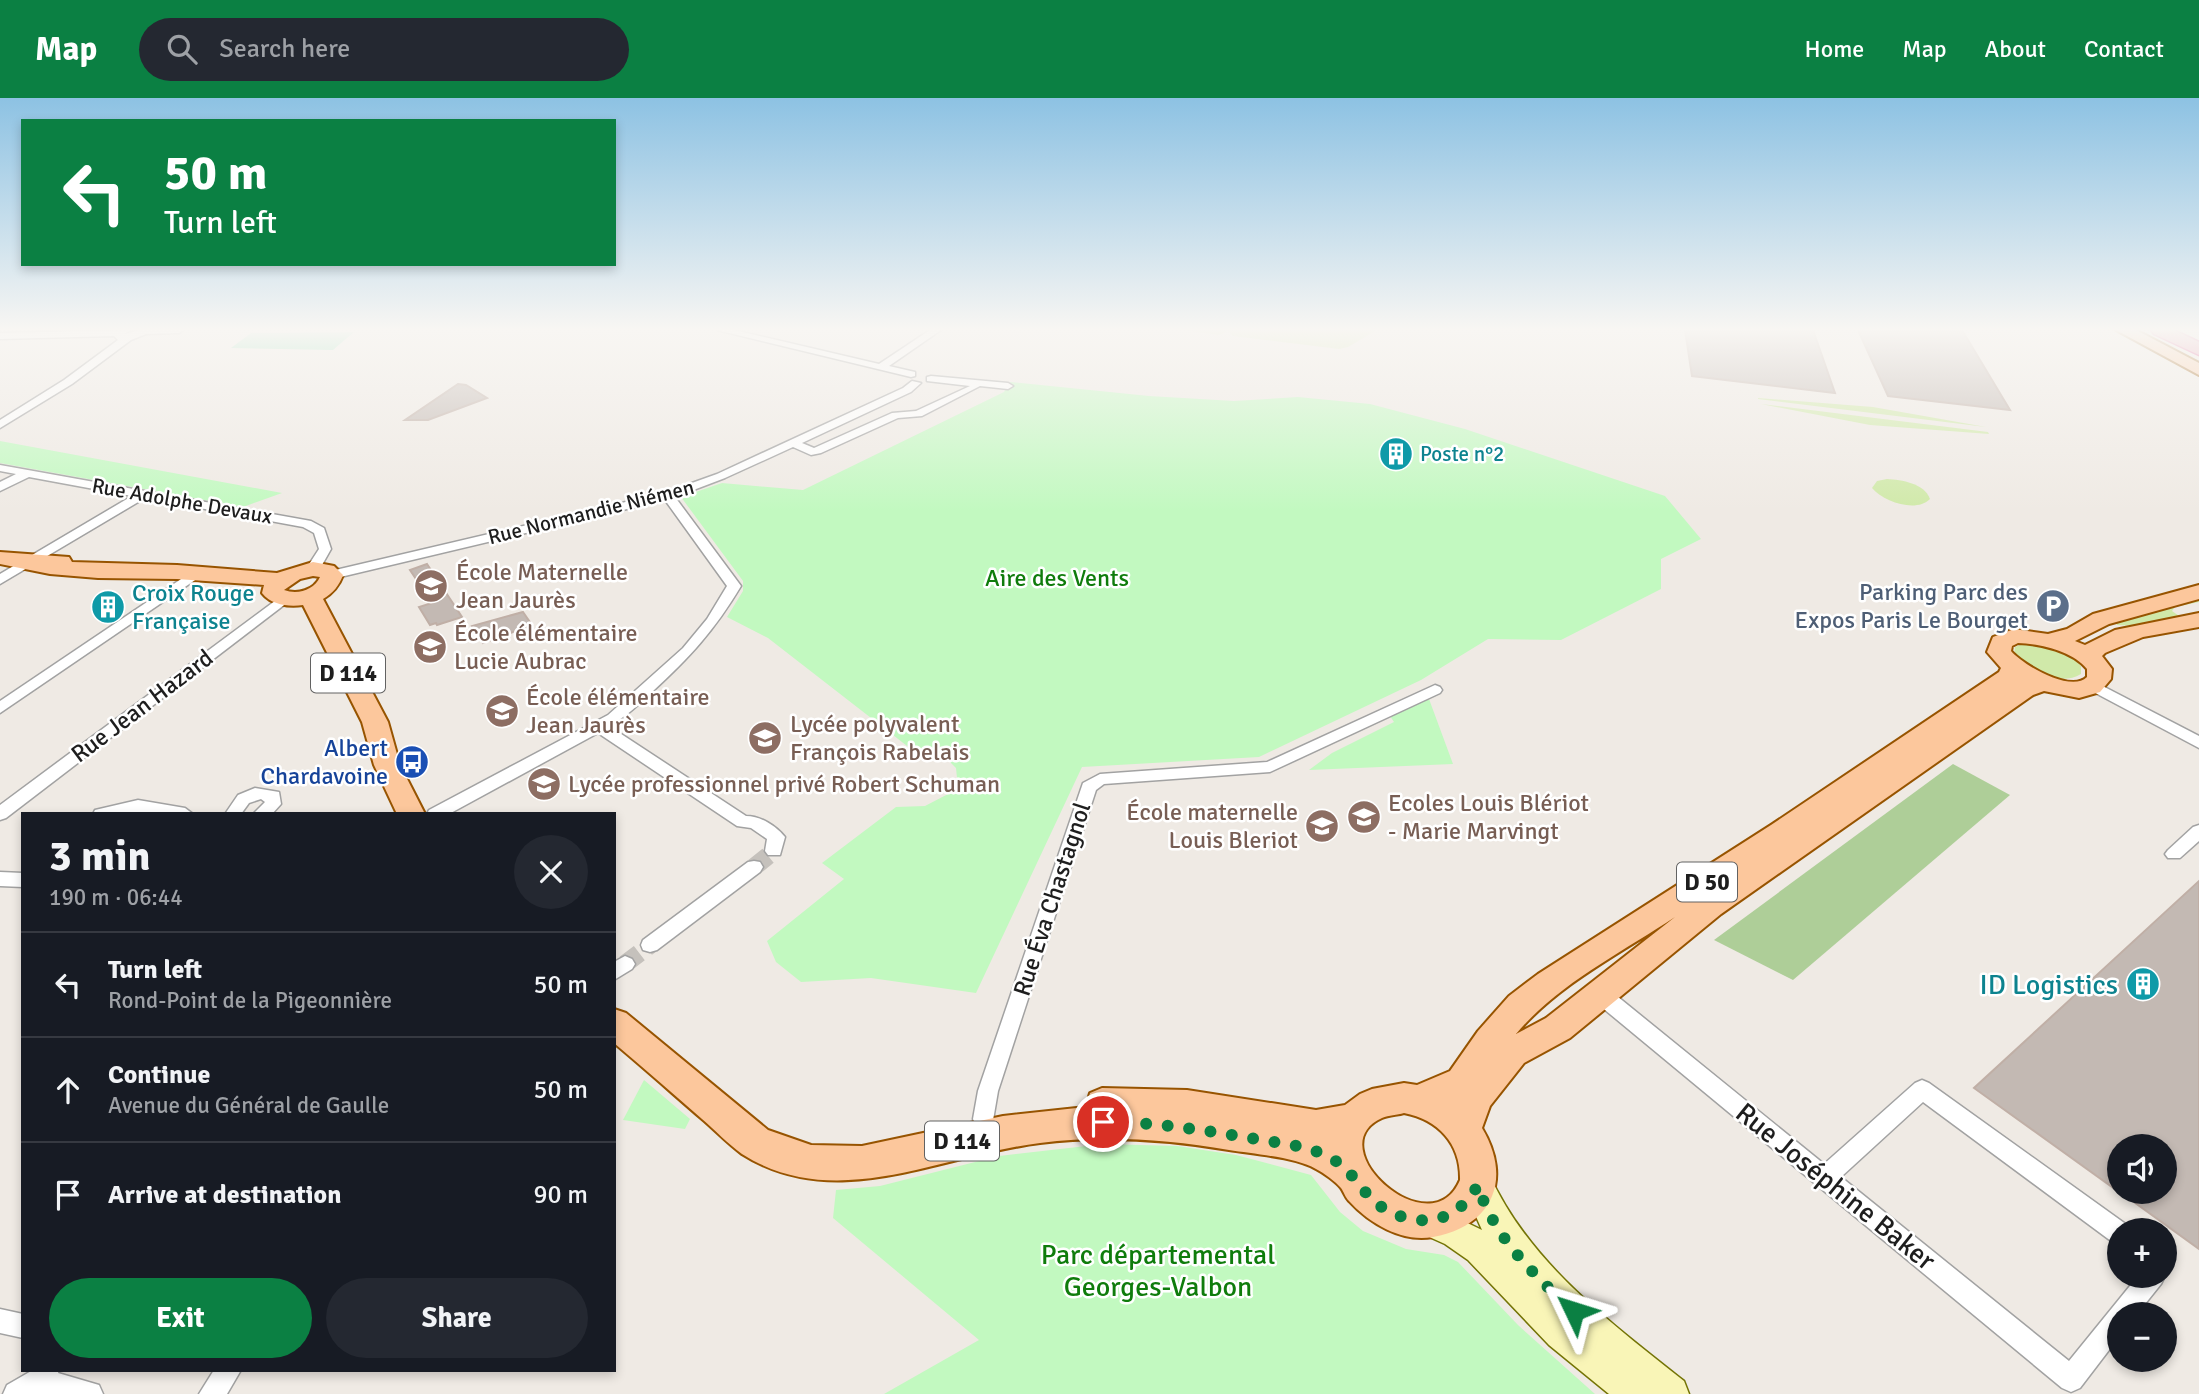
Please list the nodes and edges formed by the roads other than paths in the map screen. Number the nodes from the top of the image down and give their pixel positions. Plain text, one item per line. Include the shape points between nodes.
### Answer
1 (55, 390) edge
2 (906, 390) edge
3 (968, 390) edge
4 (837, 423) junction
5 (0, 425) edge
6 (860, 432) junction
7 (793, 443) junction
8 (0, 468) edge
9 (27, 473) junction
10 (0, 488) edge
11 (143, 494) junction
12 (668, 496) junction
13 (0, 558) edge
14 (37, 563) junction
15 (105, 571) joint
16 (323, 572) junction
17 (196, 573) junction
18 (0, 580) edge
19 (282, 589) junction
20 (2199, 592) edge
21 (310, 596) junction
22 (2199, 620) edge
23 (2052, 640) junction
24 (2087, 657) junction
25 (2012, 668) junction
26 (2042, 682) junction
27 (2091, 685) junction
28 (1434, 690) dead end
29 (0, 691) edge
30 (21, 694) junction
31 (0, 708) edge
32 (598, 726) junction
33 (2199, 743) edge
34 (110, 812) edge
35 (173, 812) edge
36 (234, 812) edge
37 (263, 812) edge
38 (410, 812) edge
39 (439, 812) edge
40 (0, 814) edge
41 (2199, 831) edge
42 (774, 852) dead end
43 (2174, 854) dead end
44 (754, 867) tunnel mouth
45 (650, 945) tunnel mouth
46 (1600, 993) junction
47 (616, 1006) edge
48 (616, 1025) edge
49 (1419, 1101) junction
50 (984, 1119) junction
51 (1353, 1119) junction
52 (1464, 1129) junction
53 (1350, 1173) junction
54 (1826, 1176) junction
55 (1478, 1185) junction
56 (1427, 1220) junction
57 (2107, 1224) edge
58 (2143, 1288) edge
59 (2132, 1302) edge
60 (0, 1321) edge
61 (21, 1326) edge
62 (2107, 1334) edge
63 (228, 1372) edge
64 (44, 1375) edge
65 (16, 1394) edge
66 (90, 1394) edge
67 (212, 1394) edge
68 (1638, 1394) edge
69 (1671, 1394) edge

1 - 5 street
2 - 4 street, Rue Normandie Niémen
3 - 6 street via 918,414 897,415
4 - 6 street
4 - 7 street, Rue Normandie Niémen
6 - 7 street via 811,452
7 - 12 street, Rue Normandie Niémen
8 - 9 street, Rue Adolphe Devaux
9 - 10 street
9 - 11 street, Rue Adolphe Devaux
11 - 14 street
11 - 16 street, Rue Adolphe Devaux via 313,526 323,536
12 - 16 street, Rue Normandie Niémen
12 - 32 street via 732,582 732,593 660,679
13 - 14 main road
14 - 15 main road
14 - 18 street
15 - 17 main road
16 - 19 main road
16 - 21 main road via 329,585
17 - 19 main road
17 - 30 street
19 - 21 main road
19 - 40 street, Rue Jean Hazard
20 - 23 main road via 2101,619 2075,634
21 - 38 main road, D 114 via 375,722 387,765
22 - 24 main road via 2135,632 2097,645
23 - 24 main road
23 - 25 main road via 2024,635 2001,642 1999,652
24 - 27 main road via 2100,675
25 - 26 main road
25 - 49 main road, D 50 via 2010,676 1892,759 1549,984 1521,1005 1462,1082
26 - 27 main road via 2074,688
26 - 46 main road, D 50 via 1710,906
27 - 33 street
28 - 50 street, Rue Éva Chastagnol via 1270,767 1100,779 1089,787 988,1091
29 - 30 street
30 - 31 street
32 - 39 street
32 - 42 street via 743,822 754,822 776,837
34 - 35 street via 138,806
36 - 37 street via 243,799 270,794 273,804
41 - 43 street
44 - 45 street
46 - 52 main road, D 50 via 1558,1028 1500,1065 1475,1099
46 - 54 street, Rue Joséphine Baker
47 - 50 main road, D 114 via 765,1129 788,1141 818,1148 864,1149
48 - 53 main road, D 114 via 755,1142 812,1162 863,1165 1024,1129 1136,1122 1312,1149
49 - 51 main road via 1404,1098 1374,1103
49 - 52 main road
50 - 51 main road, D 114 via 1113,1104 1187,1106 1316,1126
51 - 53 main road via 1344,1144
52 - 55 main road via 1479,1162
53 - 56 main road via 1367,1195 1390,1212
54 - 57 street via 1923,1089
54 - 62 street, Rue Joséphine Baker via 2071,1379
55 - 56 main road via 1468,1203 1450,1215
55 - 69 main road via 1490,1218 1523,1261
56 - 68 main road via 1480,1248 1562,1332
58 - 59 street
60 - 61 street
63 - 67 street
64 - 65 street
64 - 66 street

